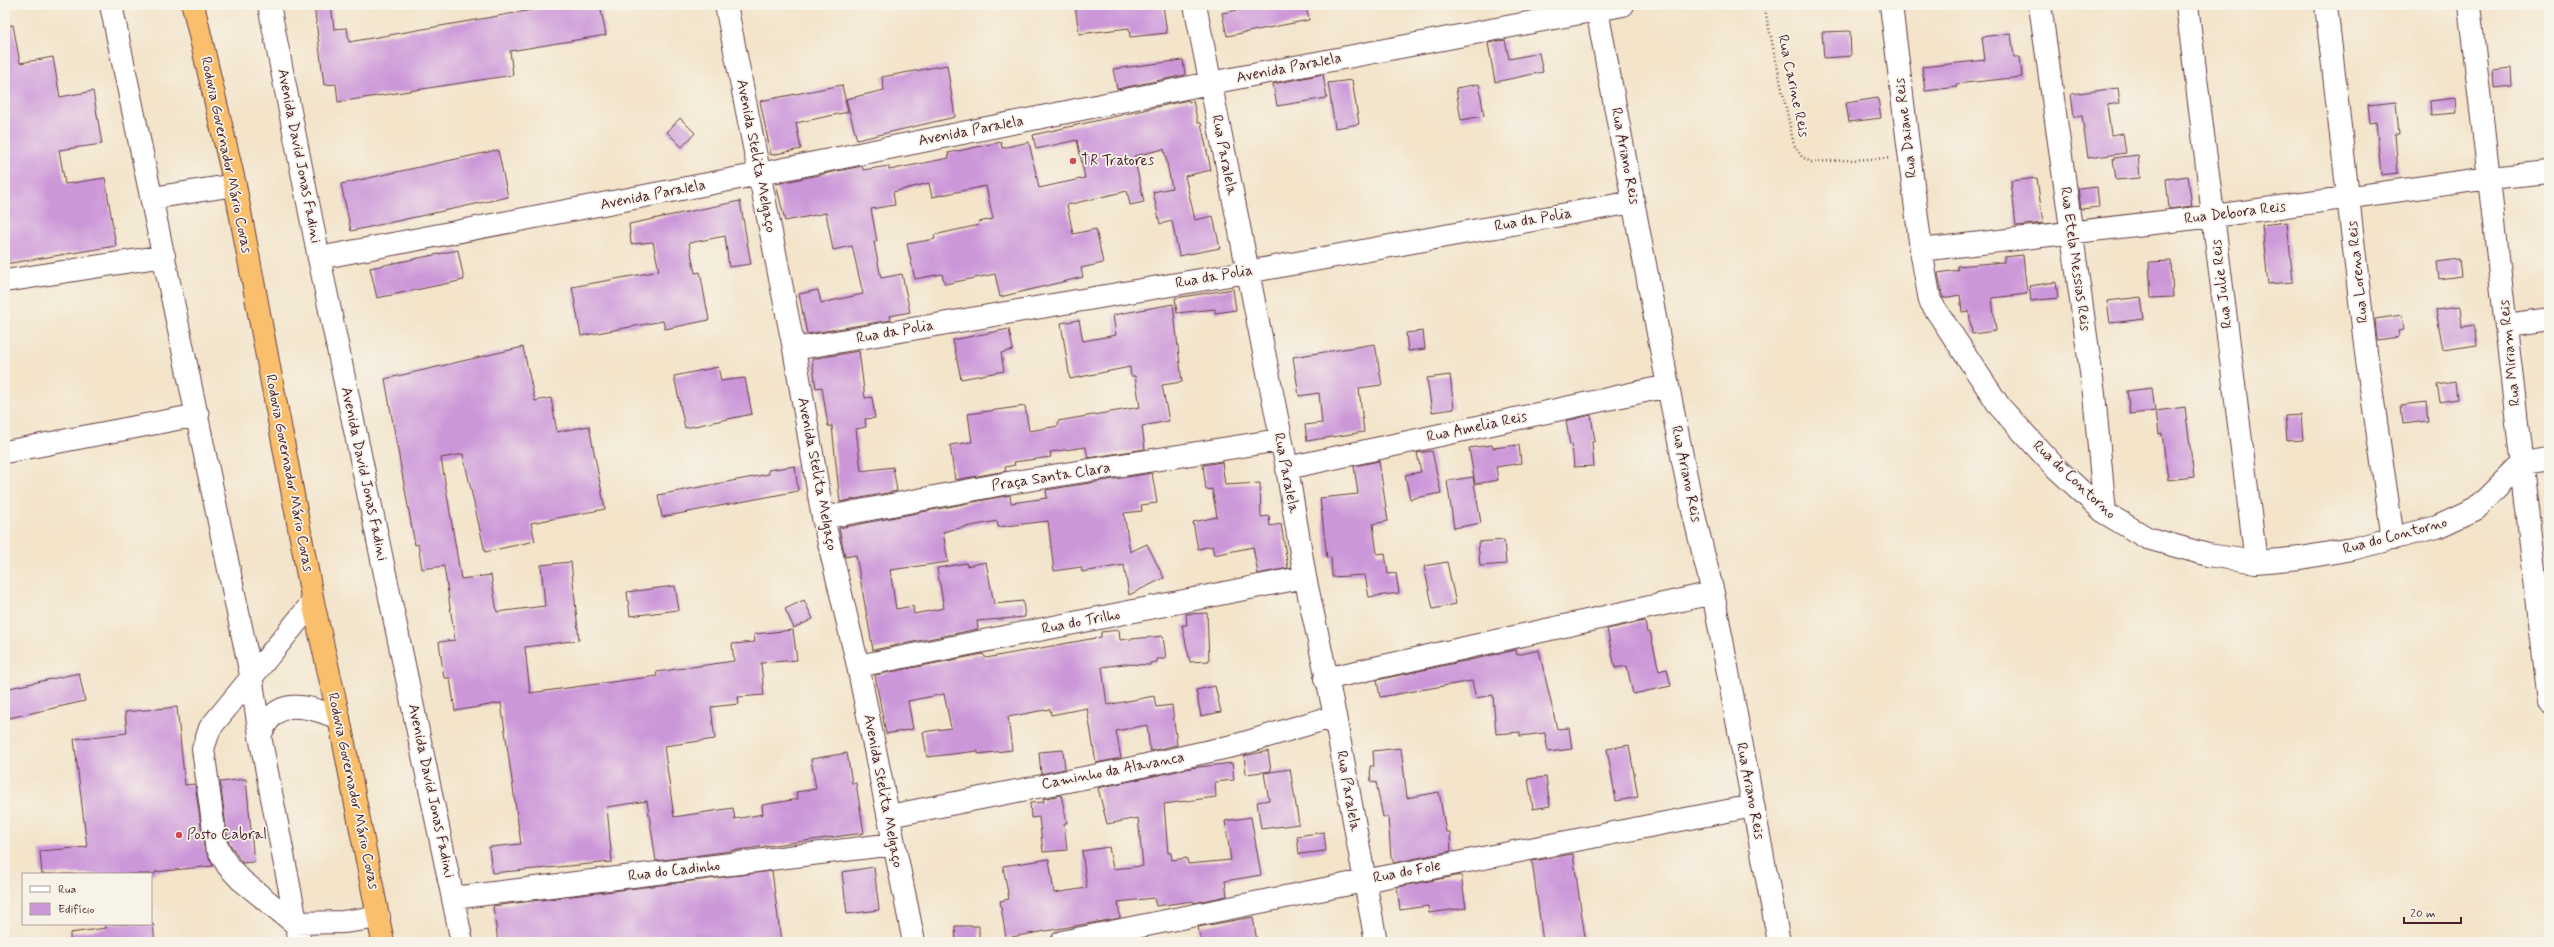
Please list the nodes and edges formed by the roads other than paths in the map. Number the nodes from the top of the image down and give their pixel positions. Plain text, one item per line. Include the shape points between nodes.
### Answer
1 (111, 5) edge
2 (193, 5) edge
3 (269, 5) edge
4 (726, 5) edge
5 (1195, 5) edge
6 (1623, 5) edge
7 (1891, 5) edge
8 (2040, 5) edge
9 (2187, 5) edge
10 (2326, 5) edge
11 (2469, 5) edge
12 (1596, 8) edge
13 (1210, 83) junction
14 (2549, 172) edge
15 (760, 174) junction
16 (2489, 178) junction
17 (235, 185) junction
18 (152, 198) junction
19 (2349, 198) junction
20 (1633, 202) junction
21 (2214, 216) junction
22 (2071, 233) junction
23 (1921, 250) junction
24 (164, 256) junction
25 (319, 258) junction
26 (1247, 272) junction
27 (5, 281) edge
28 (2549, 319) edge
29 (2507, 325) junction
30 (794, 349) junction
31 (1668, 386) junction
32 (198, 415) junction
33 (1280, 440) junction
34 (5, 452) edge
35 (2549, 459) edge
36 (2522, 463) junction
37 (1287, 468) junction
38 (2105, 513) junction
39 (823, 518) junction
40 (2393, 539) junction
41 (2256, 562) junction
42 (1305, 577) junction
43 (2543, 579) edge
44 (1713, 593) junction
45 (312, 602) junction
46 (858, 666) junction
47 (251, 675) junction
48 (1325, 679) junction
49 (2549, 701) edge
50 (1335, 716) junction
51 (339, 718) junction
52 (260, 736) junction
53 (1753, 806) junction
54 (889, 816) junction
55 (894, 844) junction
56 (1364, 881) junction
57 (453, 898) junction
58 (379, 917) junction
59 (297, 932) edge
60 (312, 942) edge
61 (383, 942) edge
62 (462, 942) edge
63 (914, 942) edge
64 (1062, 942) edge
65 (1376, 942) edge
66 (1779, 942) edge

1 - 18 street
2 - 17 highway, Rodovia Governador Mário Covas
3 - 25 street, Avenida David Jonas Fadini
4 - 15 street, Avenida Stelita Melgaço
5 - 13 street, Rua Paralela
6 - 12 street, Avenida Paralela
7 - 23 street, Rua Daiane Reis
8 - 22 street, Rua Etela Messias Reis
9 - 21 street, Rua Julie Reis
10 - 19 street, Rua Lorena Reis
11 - 16 street, Rua Miriam Reis
12 - 13 street, Avenida Paralela
12 - 20 street, Rua Ariano Reis
13 - 15 street, Avenida Paralela
13 - 26 street, Rua Paralela
14 - 16 street, Rua Debora Reis
15 - 25 street, Avenida Paralela
15 - 30 street, Avenida Stelita Melgaço
16 - 19 street, Rua Debora Reis
16 - 29 street, Rua Miriam Reis
17 - 18 street
17 - 45 highway, Rodovia Governador Mário Covas
18 - 24 street
19 - 21 street, Rua Debora Reis
19 - 40 street, Rua Lorena Reis via 2366,353
20 - 26 street, Rua da Polia
20 - 31 street, Rua Ariano Reis
21 - 22 street, Rua Debora Reis
21 - 41 street, Rua Julie Reis
22 - 23 street, Rua Debora Reis
22 - 38 street, Rua Etela Messias Reis via 2094,394
23 - 38 street, Rua do Contorno via 1930,301 2000,408 2054,466
24 - 27 street
24 - 32 street
25 - 57 street, Avenida David Jonas Fadini
26 - 30 street, Rua da Polia
26 - 33 street, Rua Paralela
28 - 29 street
29 - 36 street, Rua Miriam Reis
30 - 39 street, Avenida Stelita Melgaço
31 - 37 street, Rua Amelia Reis
31 - 44 street, Rua Ariano Reis via 1693,511
32 - 34 street
32 - 47 street
33 - 37 street, Rua Paralela
33 - 39 street, Praça Santa Clara via 1008,483
35 - 36 street
36 - 40 street, Rua do Contorno via 2476,509 2438,527
36 - 43 street, Rua Miriam Reis
37 - 42 street, Rua Paralela
38 - 41 street, Rua do Contorno via 2148,538 2208,555
39 - 46 street, Avenida Stelita Melgaço
40 - 41 street, Rua do Contorno via 2301,558
42 - 46 street, Rua do Trilho
42 - 48 street, Rua Paralela
43 - 49 street, Rua Miriam Reis
44 - 48 street
44 - 53 street, Rua Ariano Reis
45 - 47 street
45 - 51 highway, Rodovia Governador Mário Covas
46 - 54 street, Avenida Stelita Melgaço
47 - 52 street
47 - 59 street via 210,728 203,749 216,845 228,866
48 - 50 street, Rua Paralela
50 - 54 street, Caminho da Alavanca via 1237,745
50 - 56 street, Rua Paralela
51 - 52 street via 309,707 288,707 272,715 265,722
51 - 58 highway, Rodovia Governador Mário Covas
52 - 59 street
53 - 56 street, Rua do Fole
53 - 66 street, Rua Ariano Reis
54 - 55 street, Avenida Stelita Melgaço
55 - 57 street, Rua do Cadinho
55 - 63 street, Avenida Stelita Melgaço
56 - 64 street, Rua do Fole
56 - 65 street, Rua Paralela
57 - 62 street, Avenida David Jonas Fadini
58 - 59 street
58 - 61 highway, Rodovia Governador Mário Covas
59 - 60 street

